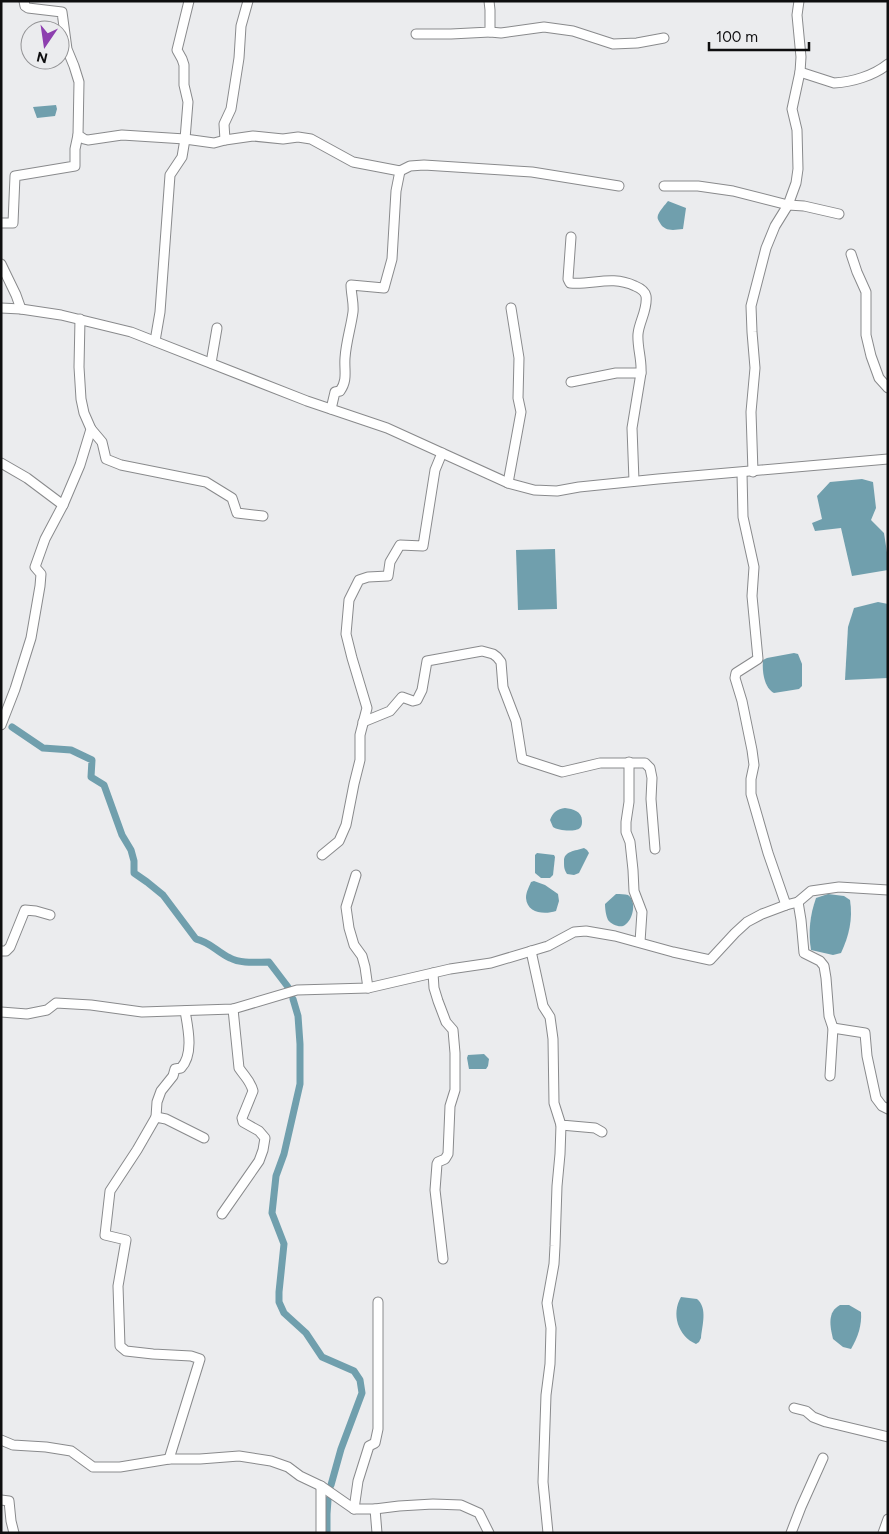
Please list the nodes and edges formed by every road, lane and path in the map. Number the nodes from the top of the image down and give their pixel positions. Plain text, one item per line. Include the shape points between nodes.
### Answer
1 (24, 1) edge
2 (189, 1) edge
3 (248, 1) edge
4 (489, 1) edge
5 (799, 1) edge
6 (490, 32) junction
7 (416, 34) dead end
8 (664, 38) dead end
9 (888, 64) edge
10 (800, 72) junction
11 (78, 135) junction
12 (185, 139) junction
13 (225, 140) junction
14 (400, 171) junction
15 (619, 186) dead end
16 (664, 186) dead end
17 (788, 205) junction
18 (839, 214) dead end
19 (1, 223) edge
20 (571, 237) dead end
21 (851, 254) dead end
22 (1, 264) edge
23 (511, 308) dead end
24 (2, 309) edge
25 (21, 309) junction
26 (80, 319) junction
27 (217, 328) dead end
28 (155, 342) junction
29 (211, 363) junction
30 (641, 373) junction
31 (571, 382) dead end
32 (888, 388) edge
33 (331, 409) junction
34 (91, 429) junction
35 (442, 453) junction
36 (888, 459) edge
37 (1, 463) edge
38 (753, 472) junction
39 (742, 473) junction
40 (634, 482) junction
41 (508, 483) junction
42 (63, 505) junction
43 (263, 516) dead end
44 (363, 722) junction
45 (1, 726) edge
46 (629, 762) junction
47 (655, 849) dead end
48 (322, 854) dead end
49 (356, 875) dead end
50 (888, 890) edge
51 (798, 902) junction
52 (786, 905) junction
53 (50, 915) dead end
54 (640, 942) junction
55 (1, 951) edge
56 (531, 951) junction
57 (433, 973) junction
58 (368, 988) junction
59 (233, 1009) junction
60 (185, 1011) junction
61 (1, 1012) edge
62 (833, 1028) junction
63 (830, 1076) dead end
64 (888, 1109) edge
65 (156, 1117) junction
66 (561, 1125) junction
67 (602, 1132) dead end
68 (204, 1138) dead end
69 (222, 1214) dead end
70 (443, 1259) dead end
71 (378, 1302) dead end
72 (794, 1408) dead end
73 (888, 1437) edge
74 (1, 1440) edge
75 (169, 1458) junction
76 (823, 1458) dead end
77 (321, 1486) junction
78 (1, 1500) edge
79 (354, 1509) junction
80 (375, 1509) junction
81 (888, 1519) edge
82 (14, 1533) edge
83 (321, 1533) edge
84 (377, 1533) edge
85 (489, 1533) edge
86 (548, 1533) edge
87 (791, 1533) edge
88 (883, 1533) edge

1 - 11 street via 28,8 63,13 67,49 79,82
2 - 12 street via 177,50 184,65 188,102
3 - 13 street via 241,26 231,109 224,124
4 - 6 street
5 - 10 street
6 - 7 street
6 - 8 street via 544,27 573,31 613,44
9 - 10 street via 864,77 838,83
10 - 17 street via 792,109 797,130 798,169
11 - 12 street via 88,140 122,135
11 - 19 street via 75,166 15,176 13,223
12 - 13 street via 214,143
12 - 28 street via 182,157 170,175
13 - 14 street via 253,136 311,139 353,162
14 - 15 street via 424,165 532,172
14 - 33 street via 392,260 384,288 351,284 353,309 345,358 346,373 344,385 335,392
16 - 17 street via 733,191
17 - 18 street
17 - 38 street via 766,248 751,306 755,368 751,412
20 - 30 street via 570,283 610,280 627,282 644,291 645,310 638,336
21 - 32 street via 866,292 866,335 871,356 879,378
22 - 25 street
23 - 41 street via 519,358 521,412
24 - 25 street
25 - 26 street
26 - 28 street via 131,332
26 - 34 street via 78,366 81,398
27 - 29 street
28 - 29 street
29 - 33 street
30 - 31 street
30 - 40 street via 632,428
33 - 35 street via 387,428
34 - 42 street
34 - 43 street via 102,442 106,459 121,466 206,482 232,498 236,514
35 - 41 street
35 - 44 street via 435,470 423,546 400,545 390,562 388,576 358,580 349,600 346,634 367,708
36 - 38 street
37 - 42 street
38 - 39 street
39 - 40 street
39 - 52 street via 742,517 754,567 752,596 758,659 736,673 735,678 752,750 752,794
40 - 41 street via 557,491 534,490
42 - 45 street via 48,532 35,567 41,574 31,638
44 - 46 street via 390,711 402,697 417,700 428,661 487,652 501,662 522,759 562,772 600,763
44 - 48 street via 360,760 346,825 339,842
46 - 47 street via 645,763 650,768
46 - 54 street via 626,822 634,891 642,912
49 - 58 street via 346,907 354,945 366,967
50 - 51 street via 839,887 811,891
51 - 52 street
51 - 62 street via 804,954 824,966
52 - 54 street via 748,922 710,960
53 - 55 street via 26,910 10,947
54 - 56 street via 586,931 574,932
56 - 57 street via 491,963
56 - 66 street via 543,1006 550,1017 554,1103
57 - 58 street
57 - 70 street via 438,1001 446,1022 453,1030 455,1053 455,1090 450,1106 448,1154 437,1164 436,1190
58 - 59 street via 297,990
59 - 60 street
59 - 69 street via 239,1068 250,1080 253,1091 242,1118 265,1138 259,1161
60 - 61 street via 142,1012 91,1004 56,1003 47,1010 26,1014
60 - 65 street via 189,1038 184,1065 175,1069 161,1091
62 - 63 street
62 - 64 street via 865,1034 866,1056 876,1098
65 - 68 street
65 - 75 street via 110,1191 105,1235 126,1240 118,1286 120,1346 126,1351 200,1359
66 - 67 street via 595,1128
66 - 86 street via 554,1264 547,1303 550,1364 543,1482
71 - 79 street via 378,1429 375,1443 369,1446 363,1462
72 - 73 street via 826,1422
74 - 75 street via 13,1445 71,1450 93,1467 120,1467
75 - 77 street via 238,1456 271,1461
76 - 87 street
77 - 79 street
77 - 83 street
78 - 82 street via 9,1501
79 - 80 street
80 - 84 street
80 - 85 street via 424,1504 461,1505 479,1513
81 - 88 street

